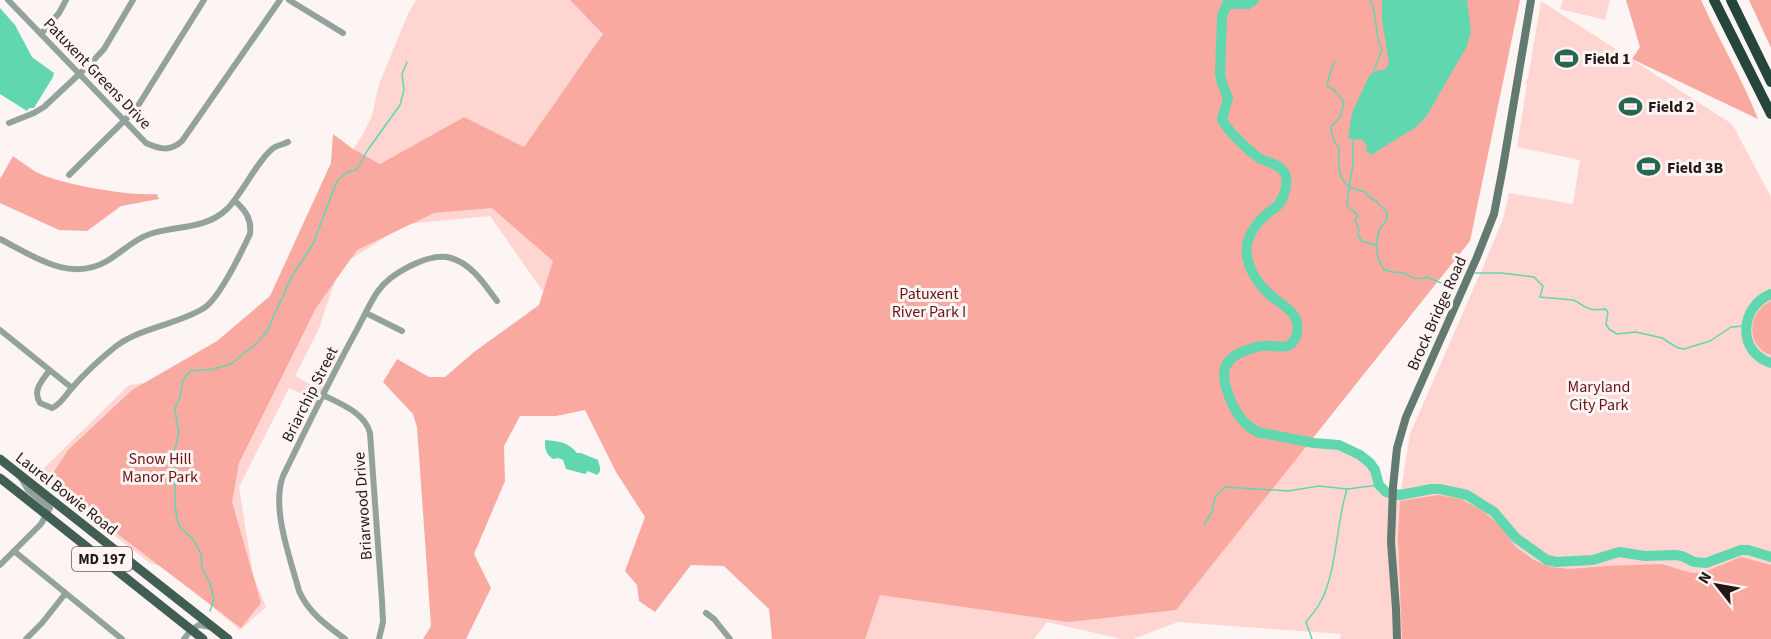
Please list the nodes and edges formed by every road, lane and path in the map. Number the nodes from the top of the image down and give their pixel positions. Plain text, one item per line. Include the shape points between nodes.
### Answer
1 (8, 0) edge
2 (66, 0) edge
3 (133, 0) edge
4 (204, 0) edge
5 (280, 0) edge
6 (289, 0) edge
7 (1531, 0) edge
8 (1714, 0) edge
9 (1731, 0) edge
10 (343, 33) dead end
11 (41, 34) junction
12 (79, 73) junction
13 (1771, 82) edge
14 (1771, 114) edge
15 (126, 121) junction
16 (9, 123) dead end
17 (288, 142) dead end
18 (69, 176) dead end
19 (234, 201) junction
20 (0, 239) edge
21 (497, 301) dead end
22 (366, 313) junction
23 (0, 330) edge
24 (402, 331) dead end
25 (49, 370) junction
26 (72, 388) junction
27 (324, 395) junction
28 (0, 459) edge
29 (20, 475) junction
30 (0, 478) edge
31 (47, 516) junction
32 (14, 551) junction
33 (0, 565) edge
34 (65, 594) junction
35 (705, 613) dead end
36 (214, 628) junction
37 (191, 630) junction
38 (114, 633) junction
39 (26, 639) edge
40 (108, 639) edge
41 (122, 639) edge
42 (183, 639) edge
43 (203, 639) edge
44 (228, 639) edge
45 (345, 639) edge
46 (380, 639) edge
47 (730, 639) edge
48 (1397, 639) edge

1 - 11 street, Patuxent Greens Drive
2 - 11 street
3 - 12 street via 104,49
4 - 15 street
5 - 15 street, Patuxent Greens Drive via 177,146 157,148
6 - 10 street
7 - 48 street, Brock Bridge Road via 1494,214 1406,417 1397,448 1390,542
8 - 14 highway
9 - 13 highway
11 - 12 street, Patuxent Greens Drive
12 - 15 street, Patuxent Greens Drive
12 - 16 street via 39,111
15 - 18 street
17 - 19 street via 271,150
19 - 20 street via 208,222 147,235 108,261 82,269 48,264
19 - 26 street via 246,211 250,230 213,300 188,316 120,344
21 - 22 street, Briarchip Street via 463,264 449,257 433,257 390,279
22 - 24 street
22 - 27 street, Briarchip Street
23 - 25 street
25 - 26 street
25 - 26 street via 36,390 40,403 54,407
27 - 45 street, Briarchip Street via 284,476 279,507 302,597 313,613
27 - 46 street, Briarwood Drive via 359,416 370,433 382,601
28 - 29 main road, Laurel Bowie Road / MD 197
29 - 31 street via 28,490 50,508
29 - 36 main road, Laurel Bowie Road / MD 197
30 - 31 main road, Laurel Bowie Road / MD 197
31 - 32 street
31 - 37 main road, Laurel Bowie Road / MD 197
32 - 33 street
32 - 34 street
34 - 38 street
34 - 39 street
35 - 47 street
36 - 37 street via 199,625
36 - 44 main road, Laurel Bowie Road / MD 197
37 - 42 street
37 - 43 main road, Laurel Bowie Road / MD 197
38 - 40 street
38 - 41 street

